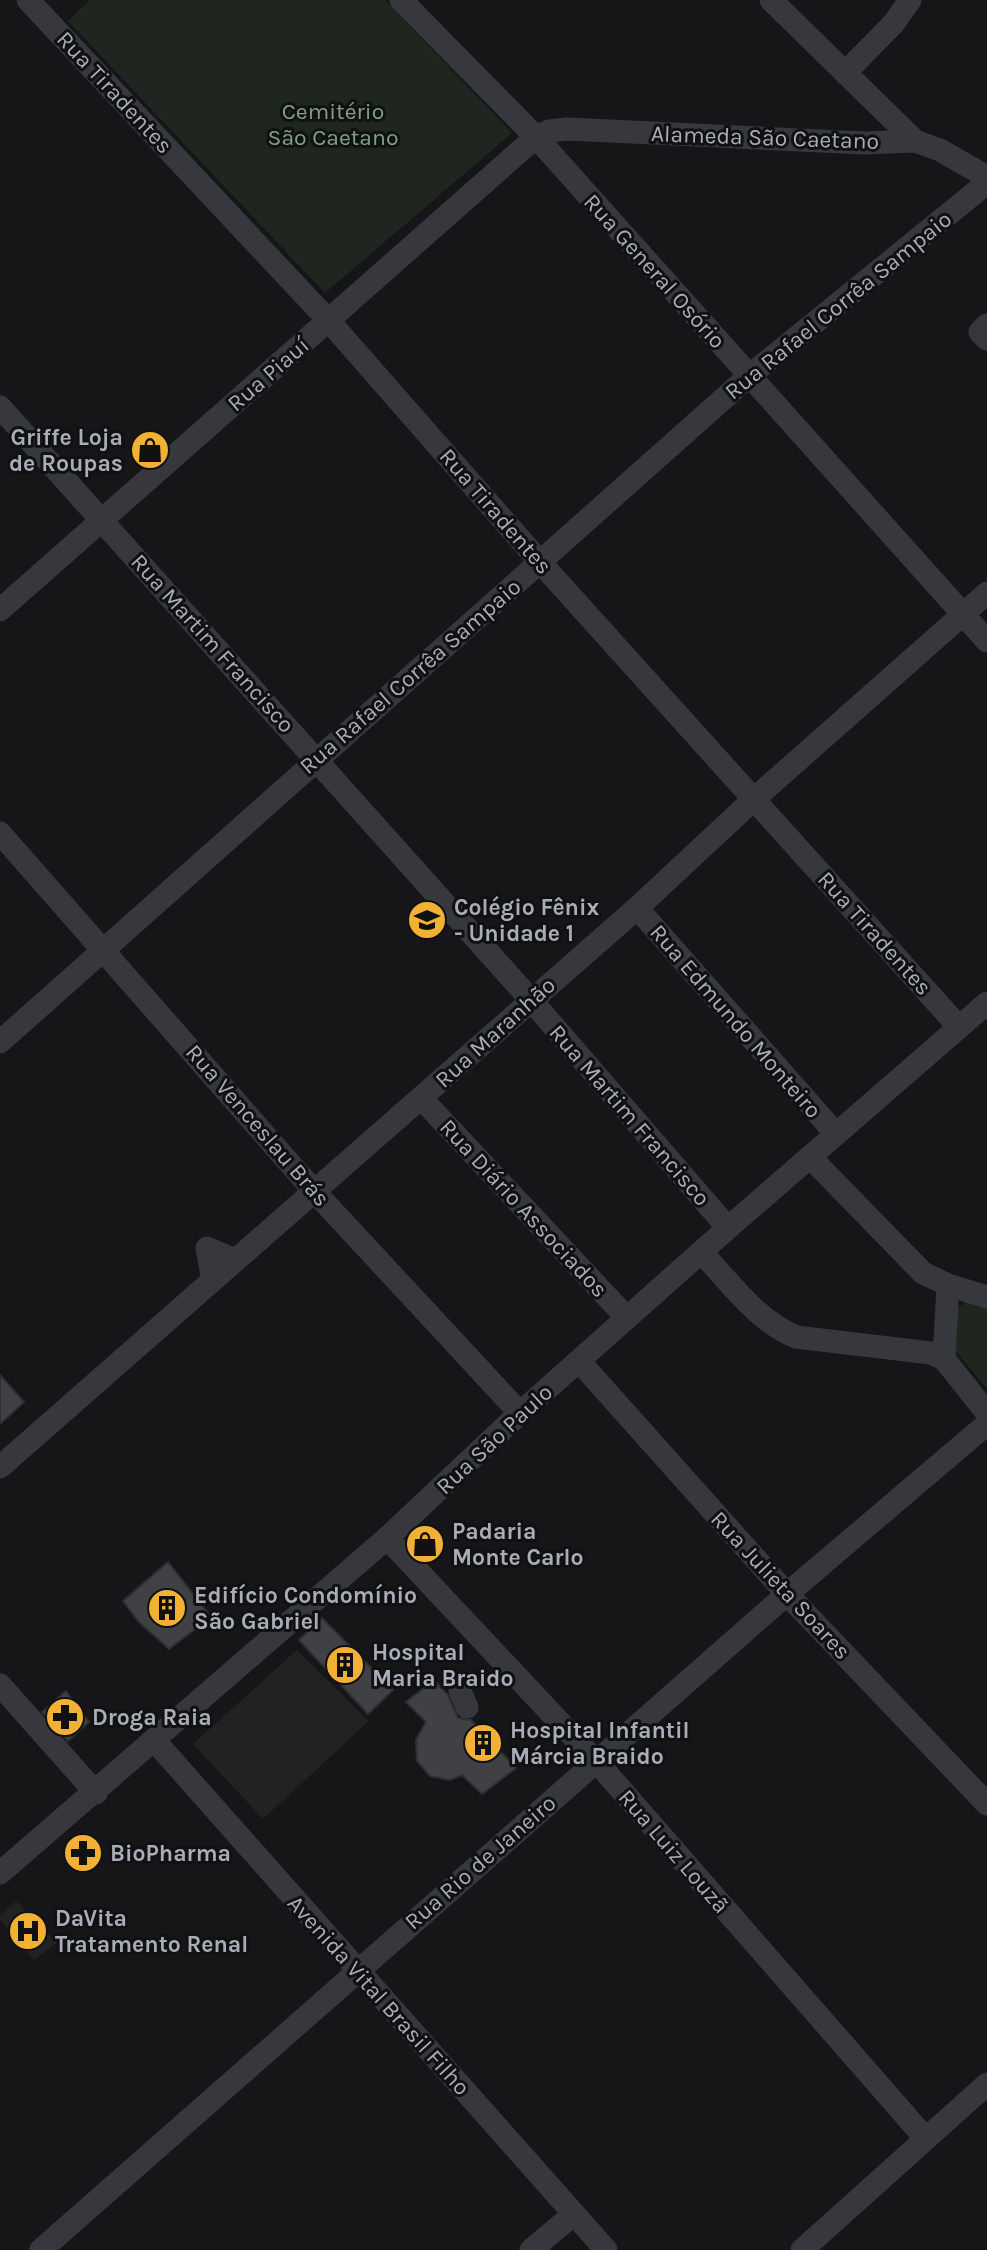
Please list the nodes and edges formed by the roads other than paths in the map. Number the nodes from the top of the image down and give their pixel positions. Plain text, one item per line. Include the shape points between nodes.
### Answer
1 (28, 0) edge
2 (401, 0) edge
3 (771, 0) edge
4 (910, 0) edge
5 (845, 73) junction
6 (536, 137) junction
7 (915, 141) junction
8 (987, 180) edge
9 (329, 321) junction
10 (987, 325) edge
11 (987, 339) edge
12 (749, 376) junction
13 (0, 407) edge
14 (103, 519) junction
15 (541, 562) junction
16 (987, 593) edge
17 (0, 610) edge
18 (963, 614) junction
19 (987, 641) edge
20 (317, 759) junction
21 (754, 799) junction
22 (0, 833) edge
23 (637, 908) junction
24 (103, 949) junction
25 (531, 1000) junction
26 (987, 1003) edge
27 (959, 1027) junction
28 (0, 1042) edge
29 (421, 1098) junction
30 (836, 1134) junction
31 (810, 1157) junction
32 (314, 1191) junction
33 (728, 1228) junction
34 (701, 1252) junction
35 (948, 1285) junction
36 (987, 1297) edge
37 (627, 1318) junction
38 (944, 1359) junction
39 (579, 1361) junction
40 (520, 1413) junction
41 (987, 1413) edge
42 (987, 1424) edge
43 (0, 1467) edge
44 (387, 1538) junction
45 (787, 1594) junction
46 (0, 1685) edge
47 (154, 1740) junction
48 (596, 1761) junction
49 (96, 1793) junction
50 (987, 1804) edge
51 (0, 1873) edge
52 (357, 1970) junction
53 (987, 2084) edge
54 (926, 2139) junction
55 (575, 2214) junction
56 (41, 2250) edge
57 (531, 2250) edge
58 (606, 2250) edge
59 (802, 2250) edge

1 - 9 street, Rua Tiradentes
2 - 6 street, Rua General Osório
3 - 5 street
4 - 5 street
5 - 7 street
6 - 7 street, Alameda São Caetano via 568,129 865,143
6 - 9 street, Rua Piauí
6 - 12 street, Rua General Osório
7 - 8 street, Alameda São Caetano via 940,150
8 - 12 street, Rua Rafael Corrêa Sampaio
9 - 14 street, Rua Piauí
9 - 15 street, Rua Tiradentes
10 - 11 street via 980,331
12 - 15 street, Rua Rafael Corrêa Sampaio
12 - 18 street, Rua General Osório
13 - 14 street, Rua Martim Francisco
14 - 17 street, Rua Piauí
14 - 20 street, Rua Martim Francisco
15 - 20 street, Rua Rafael Corrêa Sampaio
15 - 21 street, Rua Tiradentes
16 - 18 street, Rua Maranhão
18 - 19 street, Rua General Osório
18 - 21 street, Rua Maranhão
20 - 24 street, Rua Rafael Corrêa Sampaio
20 - 25 street, Rua Martim Francisco
21 - 23 street, Rua Maranhão
21 - 27 street, Rua Tiradentes
22 - 24 street, Rua Venceslau Brás
23 - 25 street, Rua Maranhão
23 - 30 street, Rua Edmundo Monteiro
24 - 28 street, Rua Rafael Corrêa Sampaio
24 - 32 street, Rua Venceslau Brás
25 - 29 street, Rua Maranhão
25 - 33 street, Rua Martim Francisco
26 - 27 street, Rua São Paulo
27 - 30 street, Rua São Paulo
29 - 32 street, Rua Maranhão
29 - 37 street, Rua Diário Associados
30 - 31 street, Rua São Paulo
31 - 33 street, Rua São Paulo
31 - 35 street via 912,1263
32 - 40 street, Rua Venceslau Brás
32 - 43 street, Rua Maranhão
33 - 34 street, Rua São Paulo
34 - 37 street, Rua São Paulo
34 - 38 street via 764,1318 796,1337 917,1351
35 - 36 street
35 - 38 street
37 - 39 street, Rua São Paulo
38 - 41 street
39 - 40 street, Rua São Paulo
39 - 45 street, Rua Julieta Soares
40 - 44 street, Rua São Paulo
42 - 45 street, Rua Rio de Janeiro
44 - 47 street, Rua São Paulo
44 - 48 street, Rua Luiz Louzã
45 - 48 street, Rua Rio de Janeiro
45 - 50 street, Rua Julieta Soares
46 - 49 street
47 - 49 street, Rua São Paulo
47 - 52 street, Avenida Vital Brasil Filho
48 - 52 street, Rua Rio de Janeiro
48 - 54 street, Rua Luiz Louzã
49 - 51 street, Rua São Paulo
52 - 55 street, Avenida Vital Brasil Filho
52 - 56 street, Rua Rio de Janeiro
53 - 54 street
54 - 59 street
55 - 57 street
55 - 58 street, Avenida Vital Brasil Filho

